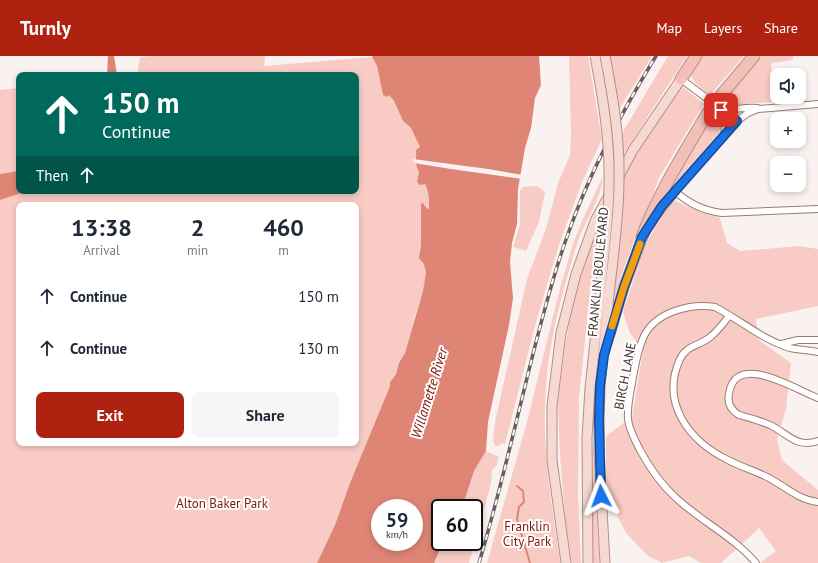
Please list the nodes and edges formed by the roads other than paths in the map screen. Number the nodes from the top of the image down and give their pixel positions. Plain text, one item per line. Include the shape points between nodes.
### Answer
1 (595, 56) edge
2 (604, 56) edge
3 (696, 56) edge
4 (754, 56) edge
5 (681, 79) junction
6 (818, 104) edge
7 (758, 109) junction
8 (721, 110) junction
9 (737, 121) junction
10 (724, 137) junction
11 (675, 191) junction
12 (818, 209) edge
13 (642, 237) junction
14 (604, 295) junction
15 (729, 316) junction
16 (818, 340) edge
17 (781, 344) junction
18 (818, 352) edge
19 (604, 355) junction
20 (818, 398) edge
21 (818, 441) edge
22 (818, 502) edge
23 (566, 563) edge
24 (588, 563) edge
25 (605, 563) edge
26 (756, 563) edge

1 - 14 main road, FRANKLIN BOULEVARD, bridge via 609,161
2 - 14 main road, FRANKLIN BOULEVARD, bridge via 610,81 619,160 618,206
3 - 5 highway
4 - 13 highway, bridge via 707,114 663,188
5 - 8 street
5 - 23 main road via 633,150 595,221 576,274 561,333 552,406 552,452
6 - 7 street
7 - 8 street
7 - 9 street
8 - 9 street
8 - 10 street via 725,125
9 - 10 street
10 - 11 street
11 - 12 street via 696,205 722,213
11 - 13 main road
13 - 19 main road
14 - 19 main road, FRANKLIN BOULEVARD
14 - 24 main road, FRANKLIN BOULEVARD via 590,388 587,438
15 - 17 street, BIRCH LANE
15 - 22 street via 712,336 683,353 675,374 674,394 677,410 698,440 720,456 770,478 799,496
15 - 26 street, BIRCH LANE via 715,307 699,306 678,310 653,324 644,336 637,357 628,420 643,456 676,498 736,543
16 - 17 street via 798,340
17 - 18 street, BIRCH LANE
19 - 25 main road, FRANKLIN BOULEVARD via 600,386 599,454
20 - 21 street via 780,381 747,373 733,380 728,394 730,405 739,415 772,426 799,443 810,444

